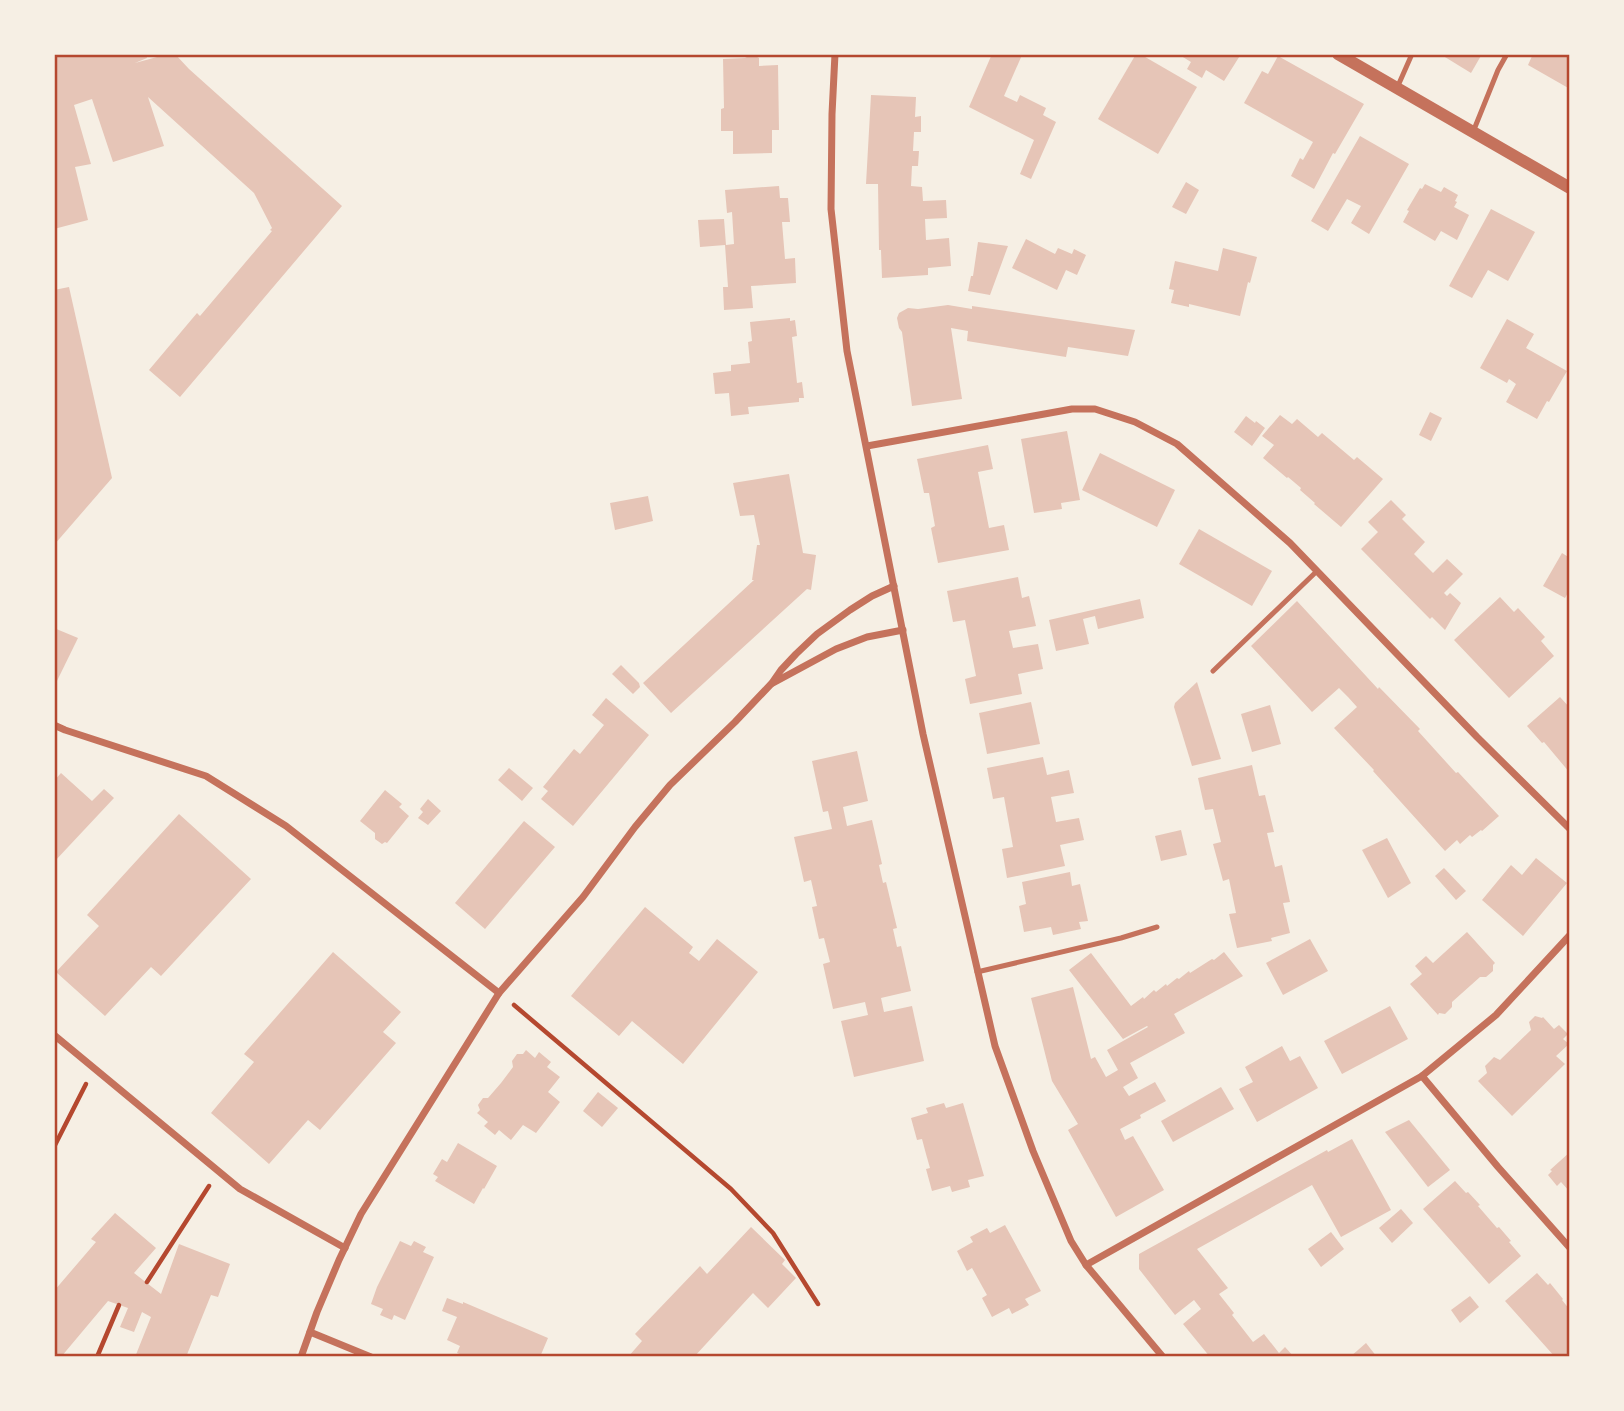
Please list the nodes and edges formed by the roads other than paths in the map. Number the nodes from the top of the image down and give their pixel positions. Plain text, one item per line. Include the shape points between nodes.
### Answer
1 (835, 54) edge
2 (1338, 54) edge
3 (1412, 54) edge
4 (1507, 54) edge
5 (1397, 88) junction
6 (1473, 132) junction
7 (1570, 188) edge
8 (867, 446) junction
9 (1317, 571) junction
10 (894, 586) junction
11 (903, 630) junction
12 (1213, 671) dead end
13 (772, 684) junction
14 (54, 725) edge
15 (1570, 829) edge
16 (1157, 928) dead end
17 (1570, 935) edge
18 (977, 972) junction
19 (499, 993) junction
20 (54, 1035) edge
21 (1422, 1076) junction
22 (345, 1248) junction
23 (1570, 1248) edge
24 (1086, 1265) junction
25 (310, 1332) junction
26 (301, 1357) edge
27 (371, 1357) edge
28 (1163, 1357) edge

1 - 8 street via 831,209 847,351
2 - 5 street
3 - 5 lane
4 - 6 lane
5 - 6 street
6 - 7 street
8 - 9 street via 1072,409 1095,409 1135,422 1177,444
8 - 10 street
9 - 12 lane
9 - 15 street
10 - 11 street
10 - 13 street via 817,634
11 - 13 street via 836,649
11 - 18 street
13 - 19 street via 670,785 583,897
14 - 19 street via 206,776 286,826
16 - 18 lane
17 - 21 street via 1496,1015
18 - 24 street via 995,1046 1033,1152
19 - 22 street via 361,1214
20 - 22 street via 240,1189
21 - 23 street
21 - 24 street
22 - 25 street
24 - 28 street
25 - 26 street
25 - 27 street

